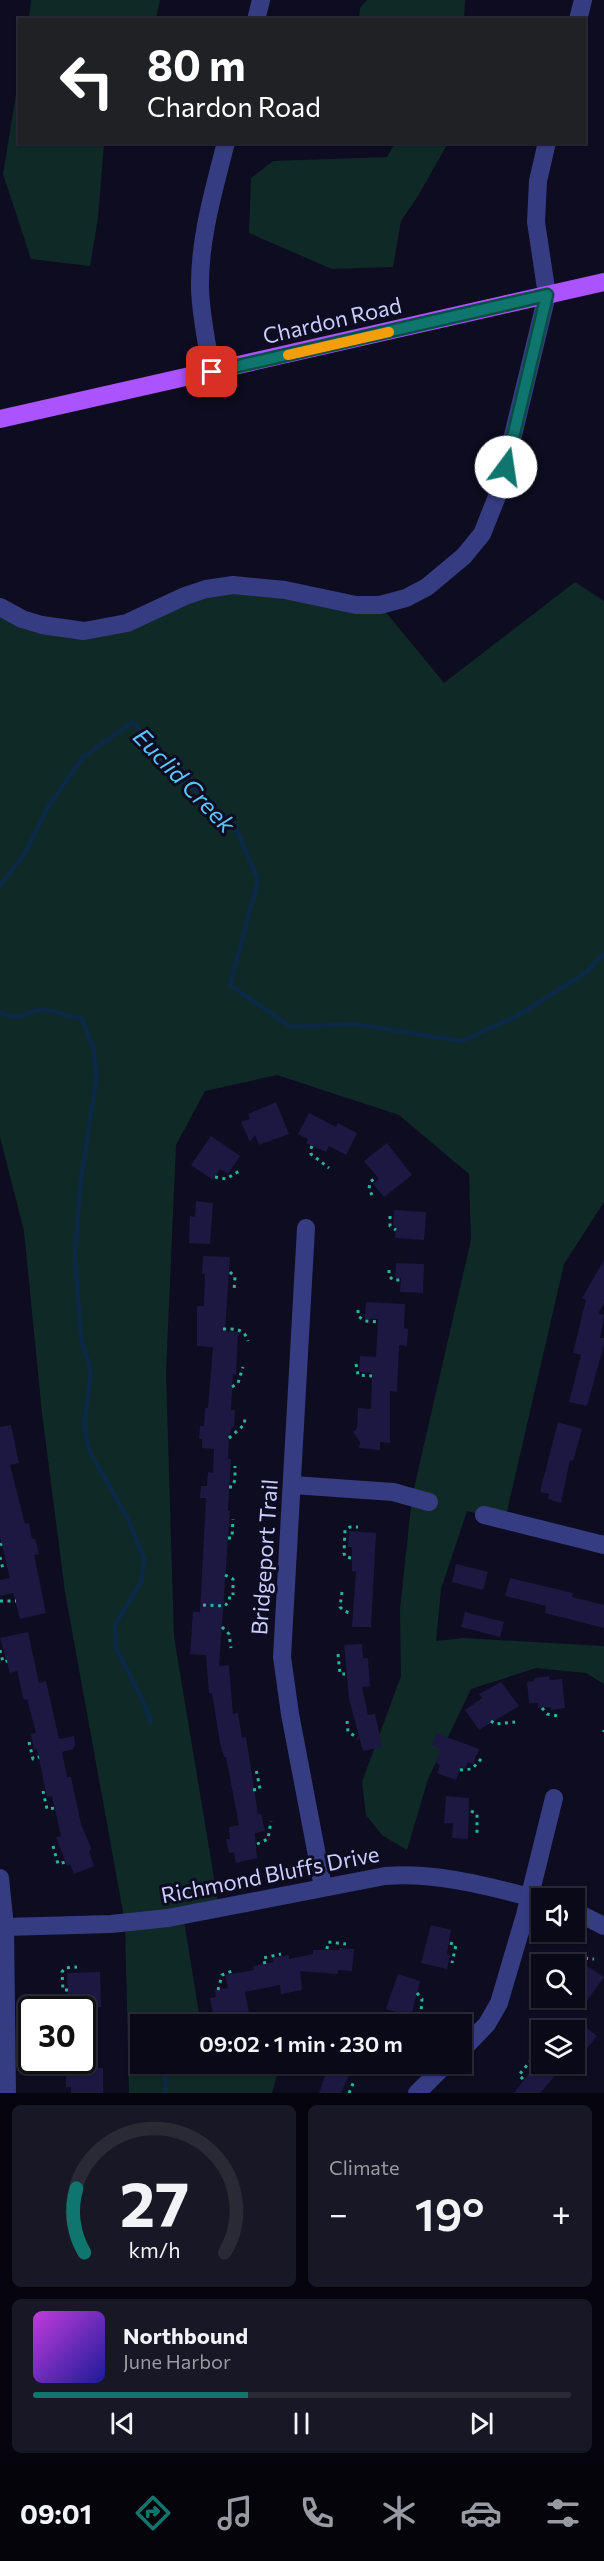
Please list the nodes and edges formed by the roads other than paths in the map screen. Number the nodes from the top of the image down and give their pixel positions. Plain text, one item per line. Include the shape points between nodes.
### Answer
1 (261, 0) edge
2 (583, 0) edge
3 (256, 18) edge
4 (578, 18) edge
5 (225, 144) edge
6 (547, 144) edge
7 (604, 282) edge
8 (547, 295) junction
9 (212, 372) junction
10 (0, 418) edge
11 (0, 606) edge
12 (306, 1228) dead end
13 (293, 1485) junction
14 (429, 1502) dead end
15 (484, 1515) dead end
16 (604, 1544) edge
17 (554, 1798) dead end
18 (0, 1878) edge
19 (323, 1887) junction
20 (537, 1888) edge
21 (531, 1898) edge
22 (531, 1911) edge
23 (585, 1916) edge
24 (604, 1926) edge
25 (5, 1927) junction
26 (472, 2040) edge
27 (436, 2074) edge
28 (7, 2093) edge
29 (417, 2093) edge

1 - 3 street
2 - 4 street
5 - 9 street via 201,264 202,315
6 - 8 street via 538,181 536,222
7 - 8 main road, Chardon Road
8 - 9 main road, Chardon Road
8 - 11 street via 493,510 482,534 464,556 427,587 380,605 356,605 258,586 233,585 185,596 128,623 84,630 42,625
9 - 10 main road, Chardon Road
12 - 13 street, Bridgeport Trail
13 - 14 street via 393,1492
13 - 19 street, Bridgeport Trail via 282,1657
15 - 16 street
17 - 20 street
18 - 25 street
19 - 21 street, Richmond Bluffs Drive via 385,1876 429,1875
19 - 25 street, Richmond Bluffs Drive via 142,1921
22 - 26 street via 499,2003
23 - 24 street
25 - 28 street
27 - 29 street

